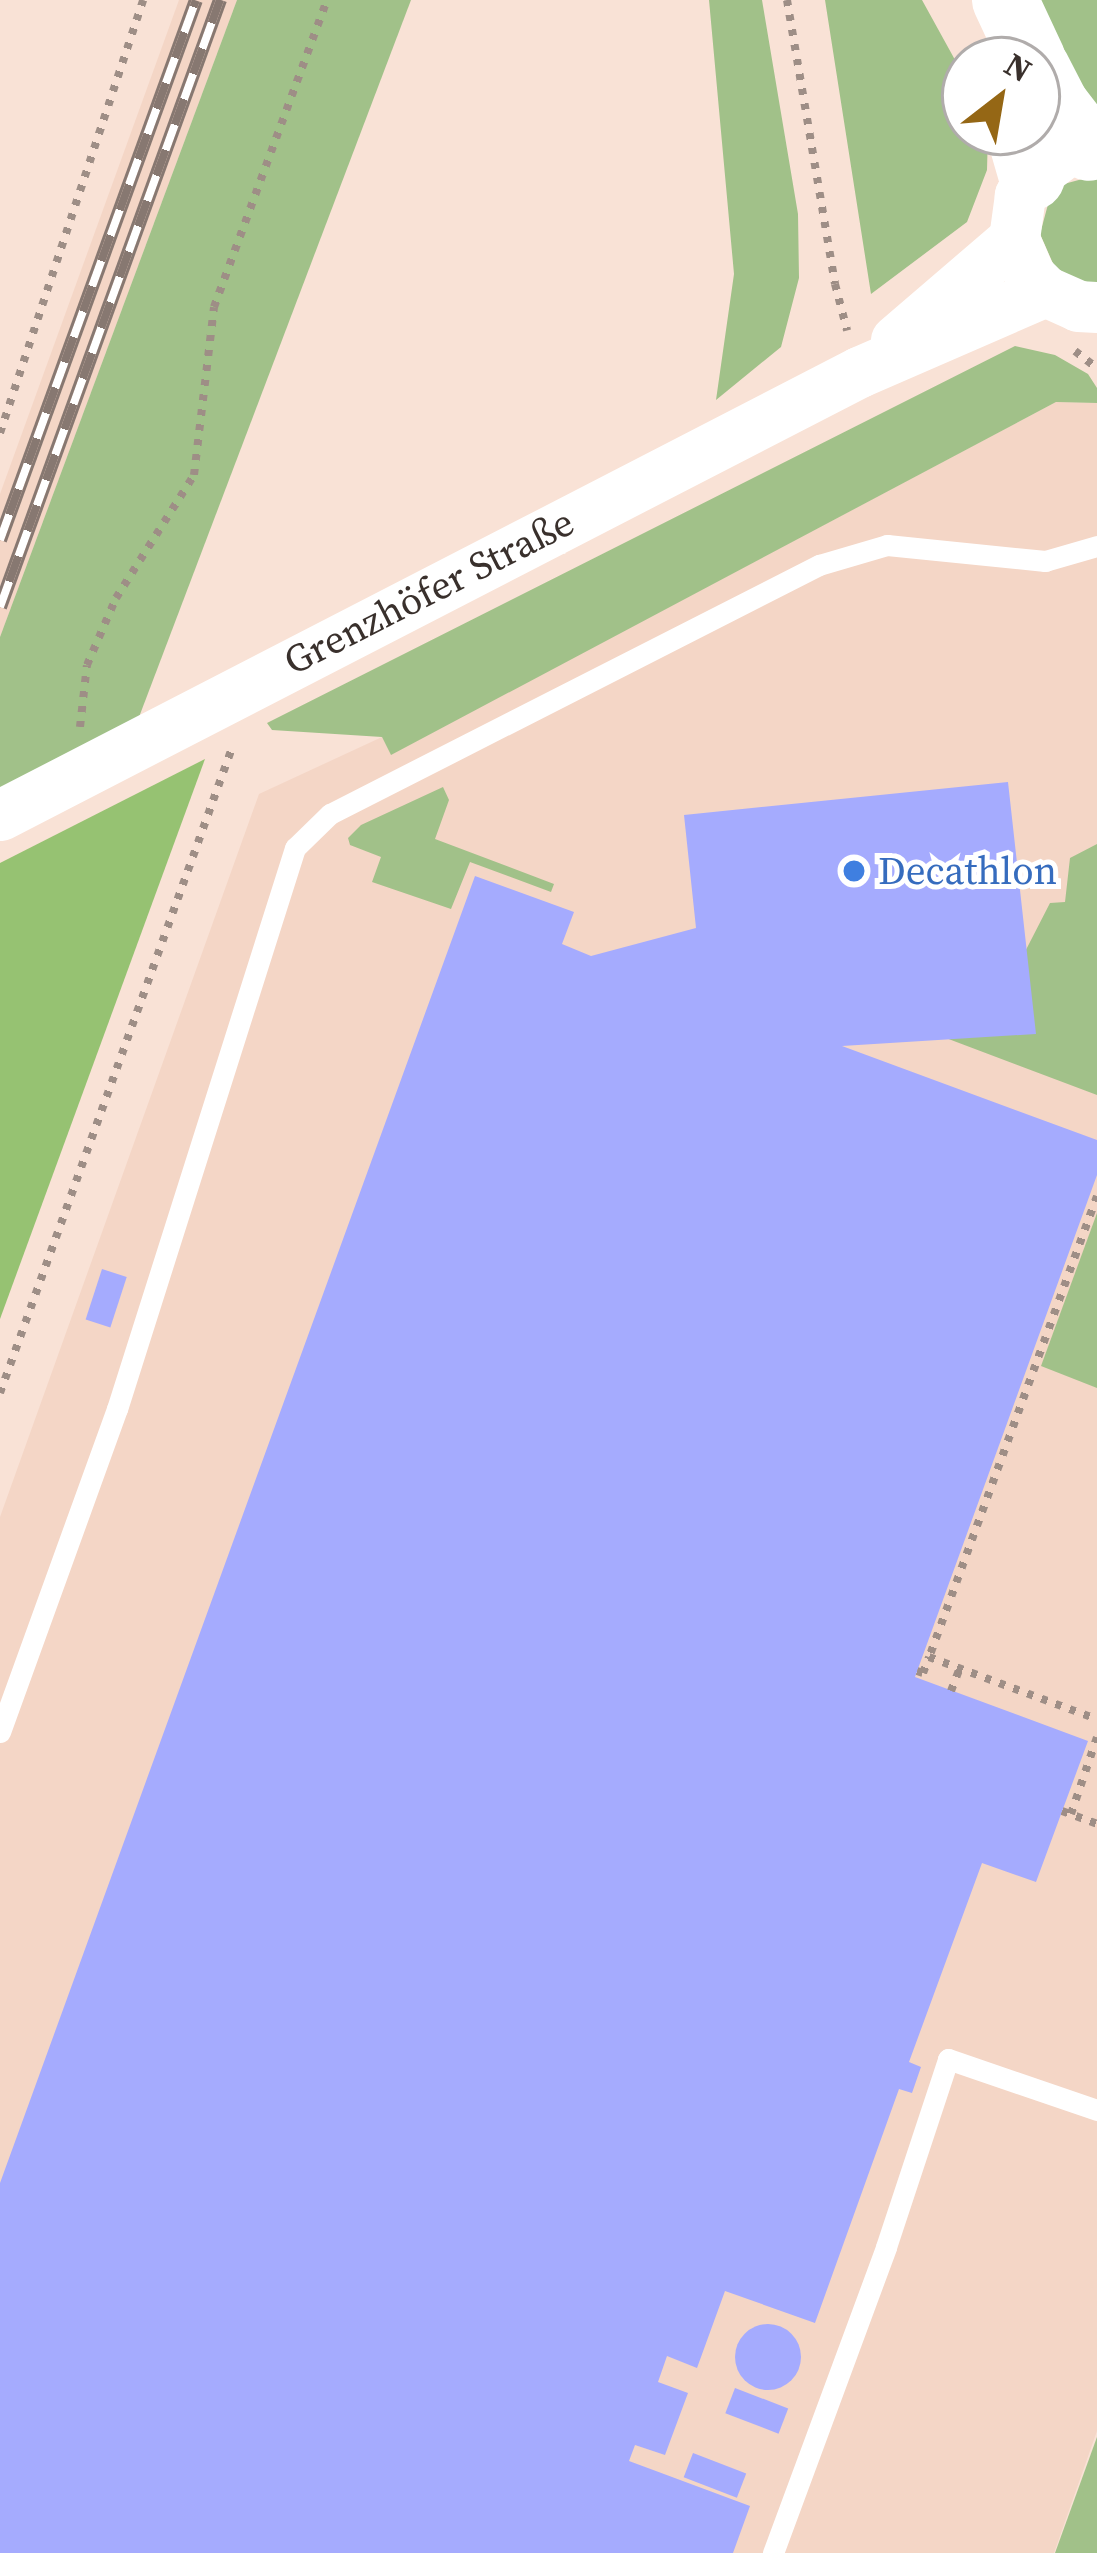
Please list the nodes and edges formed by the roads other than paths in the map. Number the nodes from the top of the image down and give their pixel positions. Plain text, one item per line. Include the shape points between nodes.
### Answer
1 (961, 0) edge
2 (1005, 0) edge
3 (977, 36) edge
4 (1022, 36) edge
5 (1061, 112) edge
6 (1093, 148) edge
7 (1025, 156) edge
8 (1031, 156) edge
9 (1014, 239) junction
10 (1045, 291) junction
11 (1097, 307) edge
12 (859, 372) junction
13 (1097, 546) edge
14 (0, 815) edge
15 (0, 1732) edge
16 (1097, 2110) edge
17 (772, 2553) edge

1 - 3 highway
2 - 4 highway
5 - 6 highway
6 - 8 street via 1048,162
7 - 9 street
9 - 10 street
9 - 12 street, Grenzhöfer Straße
10 - 11 street
10 - 12 street, Grenzhöfer Straße
12 - 14 street, Grenzhöfer Straße
13 - 15 lane via 1045,561 887,545 819,565 363,796 295,848 118,1409
16 - 17 lane via 948,2059

